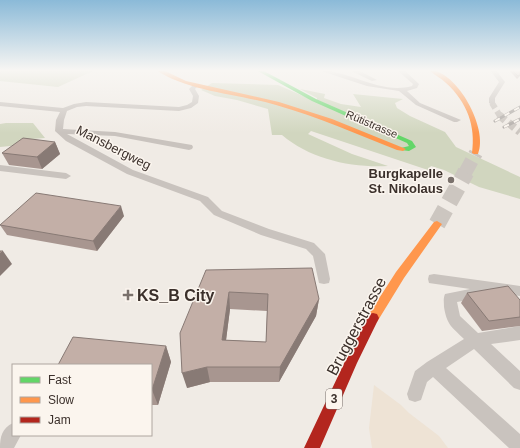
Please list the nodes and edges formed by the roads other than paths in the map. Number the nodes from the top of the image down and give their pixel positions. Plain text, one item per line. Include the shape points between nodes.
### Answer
1 (193, 91) edge
2 (224, 91) edge
3 (296, 91) edge
4 (402, 91) edge
5 (455, 91) edge
6 (497, 91) edge
7 (492, 100) dead end
8 (0, 104) edge
9 (64, 110) junction
10 (457, 120) dead end
11 (59, 132) junction
12 (189, 147) dead end
13 (476, 153) tunnel mouth
14 (0, 168) edge
15 (66, 176) dead end
16 (437, 224) tunnel mouth
17 (324, 279) dead end
18 (434, 279) dead end
19 (499, 290) junction
20 (520, 291) edge
21 (520, 333) edge
22 (475, 340) junction
23 (433, 367) junction
24 (520, 382) edge
25 (415, 394) dead end
26 (12, 434) edge
27 (520, 446) edge
28 (4, 448) edge
29 (312, 448) edge

1 - 9 street via 196,96 195,103 184,108 86,104
2 - 3 street, Rütistrasse via 308,112 400,149 413,147 410,142 378,130
4 - 10 street via 418,104
5 - 13 street via 473,117 478,132 479,144
6 - 7 street
8 - 9 street
9 - 11 street, Mansbergweg
11 - 12 street, Mansbergweg via 115,134
11 - 17 street, Mansbergweg via 130,172 204,199 218,213 240,223 310,246 319,254
14 - 15 street
16 - 29 street, Bruggerstrasse / 3 via 403,270 356,350
18 - 19 street
19 - 20 street
19 - 22 street via 450,298 453,319
21 - 22 street
22 - 23 street
22 - 24 street
23 - 25 street via 422,377
23 - 27 street
26 - 28 street

